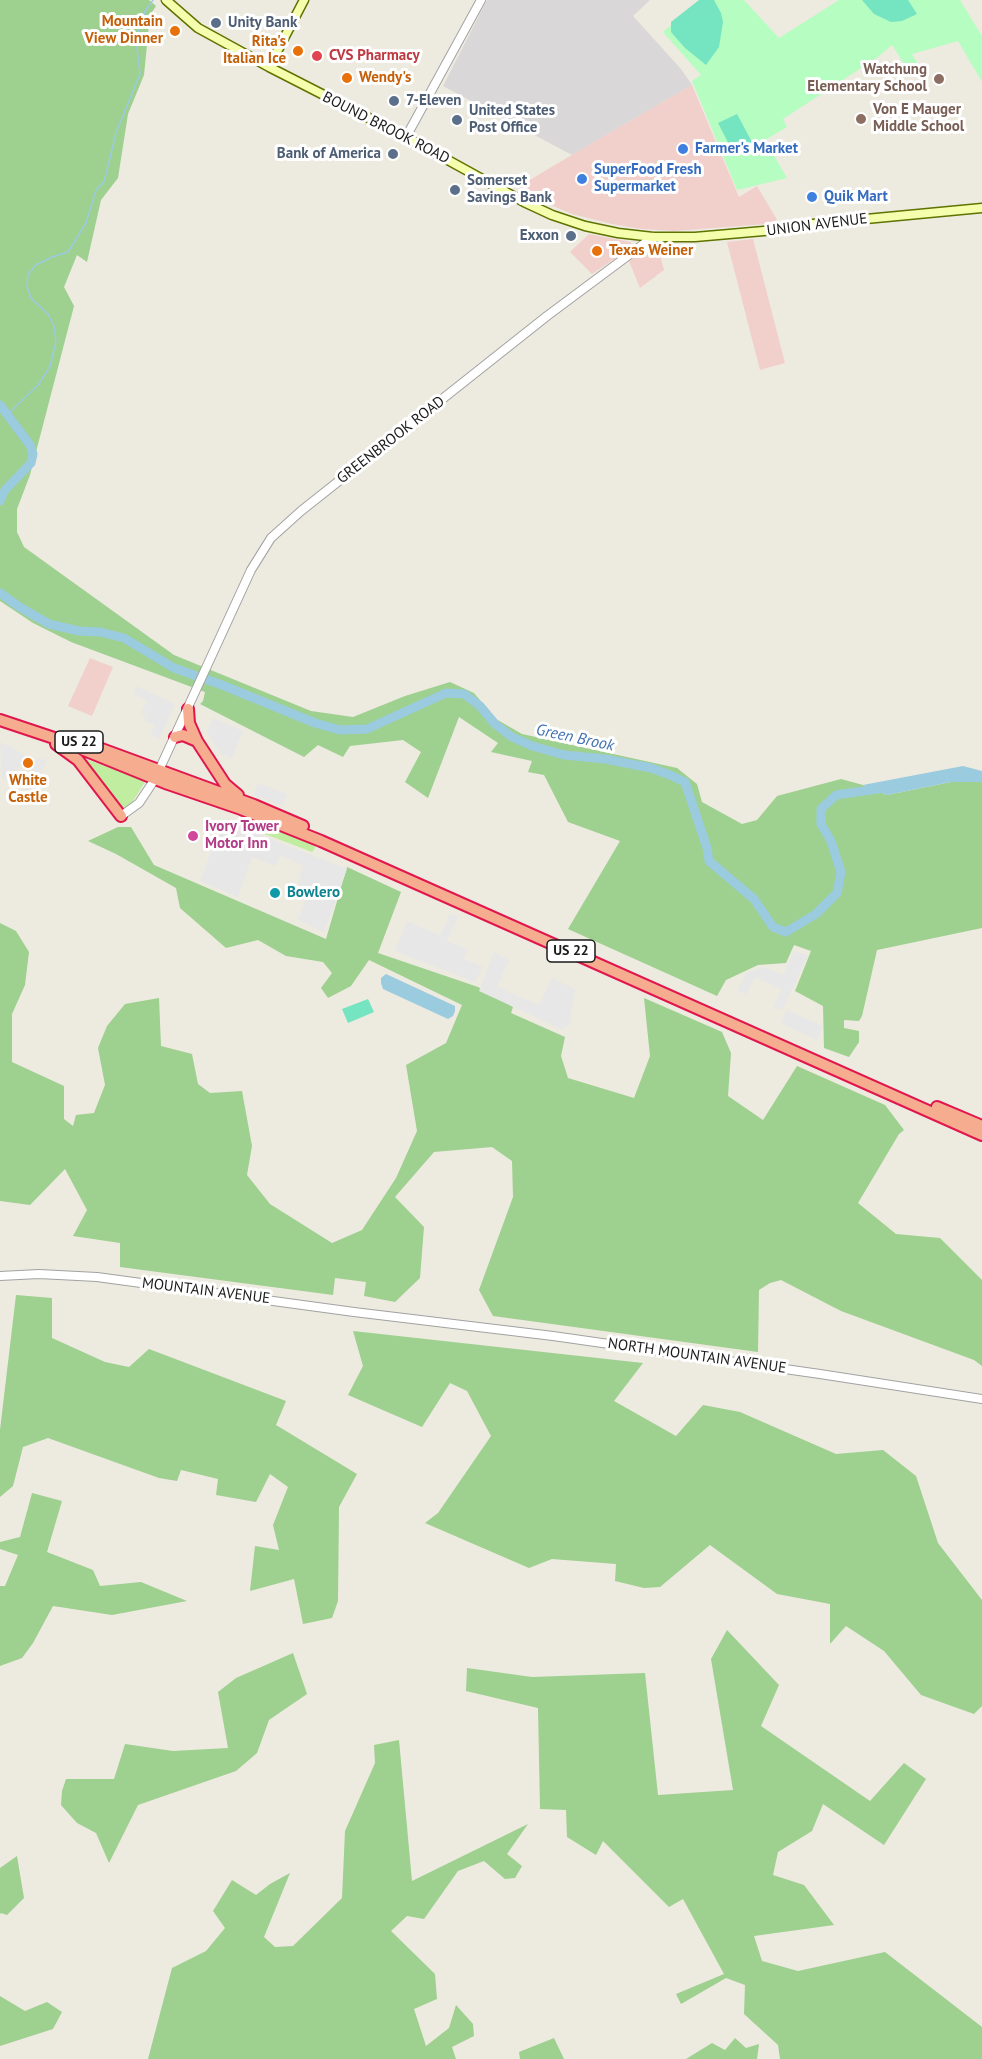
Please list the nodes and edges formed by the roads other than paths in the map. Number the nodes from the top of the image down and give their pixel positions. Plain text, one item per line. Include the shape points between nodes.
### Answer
1 (304, 0) edge
2 (481, 0) edge
3 (166, 1) edge
4 (269, 68) junction
5 (406, 137) junction
6 (982, 208) edge
7 (653, 237) junction
8 (188, 709) junction
9 (0, 713) edge
10 (0, 720) edge
11 (27, 729) junction
12 (175, 737) junction
13 (197, 741) junction
14 (157, 774) junction
15 (254, 805) junction
16 (121, 816) joint
17 (982, 1126) edge
18 (982, 1135) edge
19 (0, 1276) edge
20 (412, 1319) joint
21 (982, 1399) edge

1 - 4 main road
2 - 5 street
3 - 4 main road, BOUND BROOK ROAD via 198,28
4 - 5 main road, BOUND BROOK ROAD
5 - 7 main road, BOUND BROOK ROAD via 552,215 599,229
6 - 7 main road, UNION AVENUE via 714,236
7 - 8 street, GREENBROOK ROAD via 538,323 277,532 258,557
8 - 12 street, GREENBROOK ROAD
8 - 13 highway
9 - 14 highway, US 22
10 - 11 highway, US 22
11 - 14 highway, US 22
11 - 16 highway via 78,760
12 - 13 highway via 183,735
12 - 14 street, GREENBROOK ROAD
13 - 15 highway via 225,784
14 - 15 highway
14 - 16 street, GREENBROOK ROAD via 139,802
14 - 18 highway, US 22 via 321,841
15 - 17 highway
19 - 20 street, MOUNTAIN AVENUE via 97,1277
20 - 21 street, NORTH MOUNTAIN AVENUE

